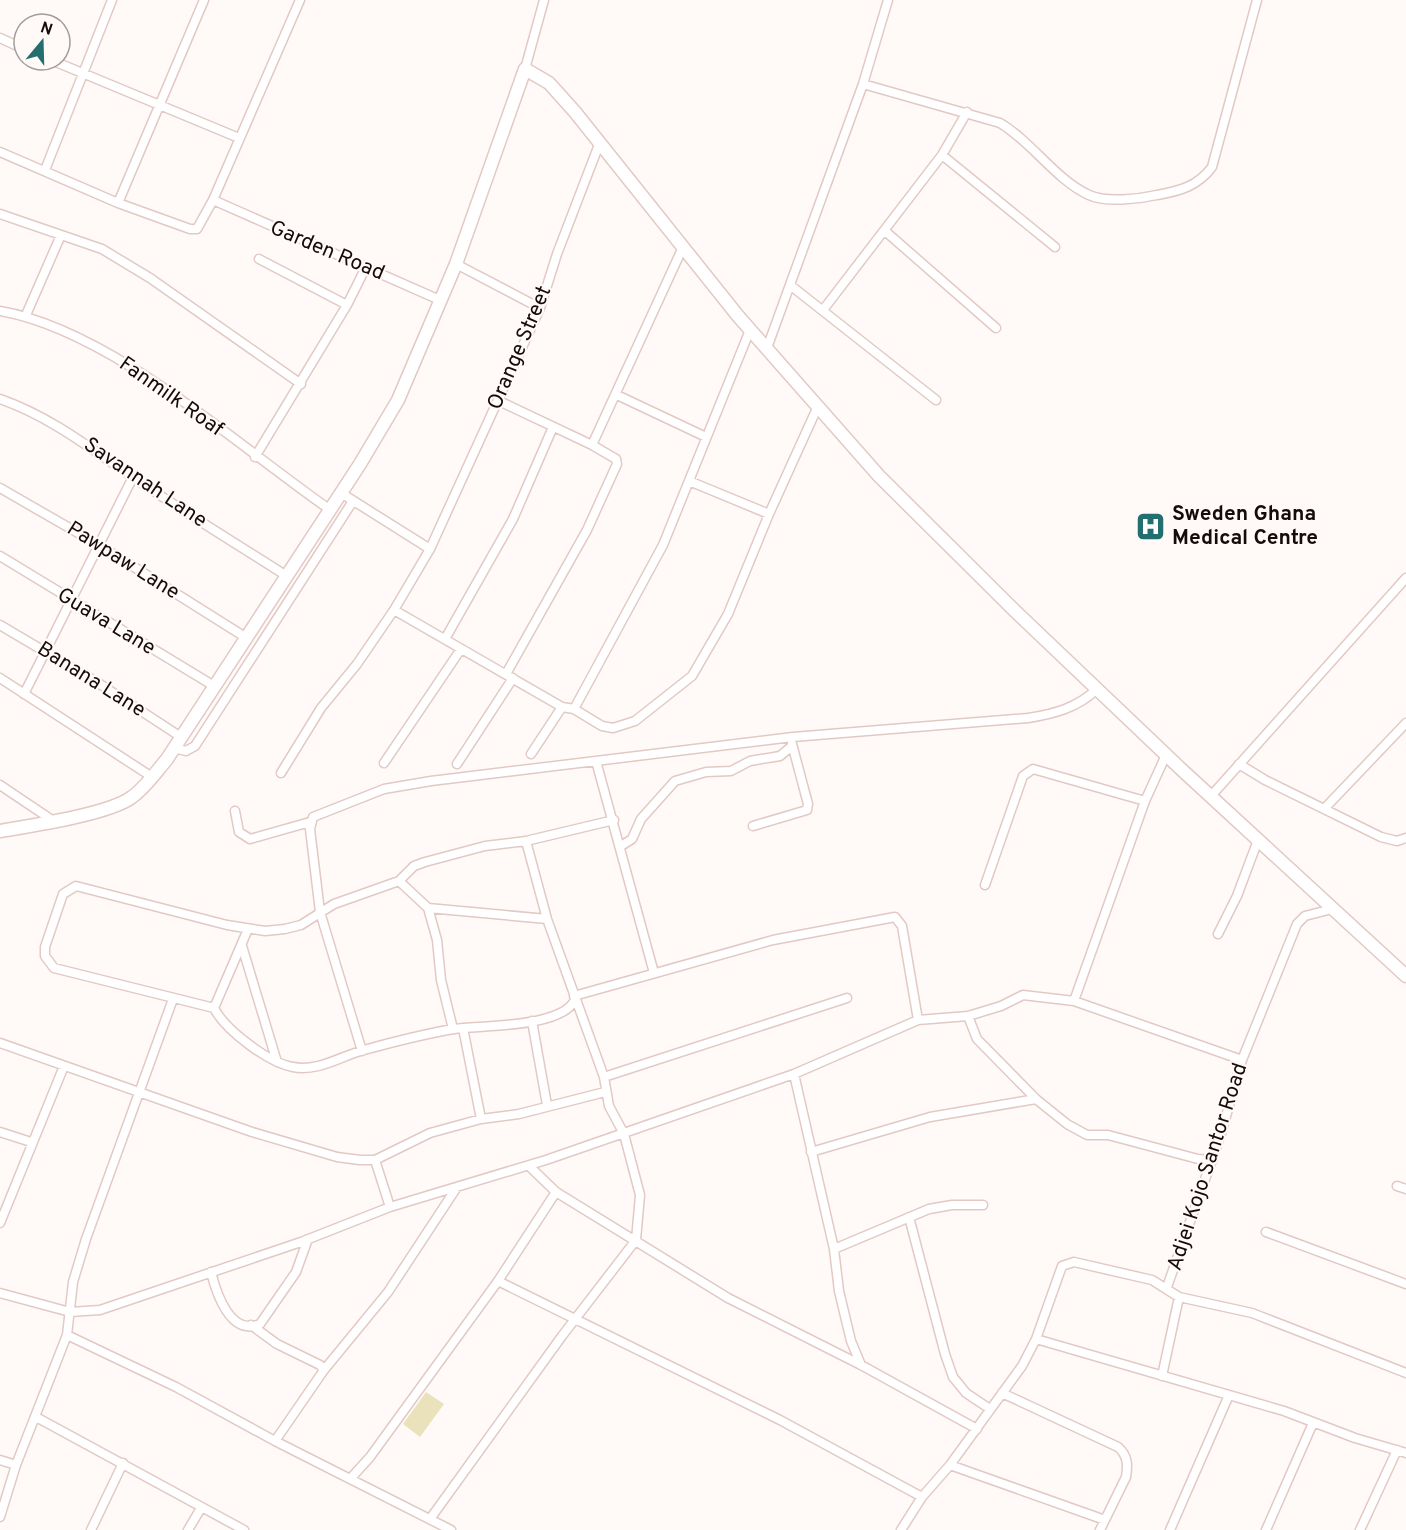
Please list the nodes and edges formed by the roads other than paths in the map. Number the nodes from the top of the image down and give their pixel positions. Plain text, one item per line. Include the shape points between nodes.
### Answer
1 (112, 0) edge
2 (204, 0) edge
3 (300, 0) edge
4 (543, 0) edge
5 (888, 0) edge
6 (1257, 0) edge
7 (72, 69) edge
8 (525, 69) junction
9 (82, 73) junction
10 (863, 84) junction
11 (159, 105) junction
12 (967, 112) junction
13 (239, 138) junction
14 (600, 142) junction
15 (0, 153) edge
16 (942, 155) junction
17 (45, 170) junction
18 (213, 200) junction
19 (118, 203) junction
20 (0, 214) edge
21 (885, 231) junction
22 (61, 235) junction
23 (683, 247) junction
24 (1055, 247) dead end
25 (259, 259) dead end
26 (456, 264) junction
27 (365, 268) junction
28 (790, 285) junction
29 (442, 301) junction
30 (347, 305) junction
31 (540, 308) junction
32 (822, 310) junction
33 (0, 311) edge
34 (26, 315) junction
35 (996, 328) dead end
36 (750, 330) junction
37 (766, 348) junction
38 (301, 384) junction
39 (617, 395) junction
40 (0, 399) edge
41 (936, 400) dead end
42 (498, 402) junction
43 (818, 406) junction
44 (553, 427) junction
45 (706, 437) junction
46 (592, 445) junction
47 (255, 457) junction
48 (133, 477) junction
49 (689, 481) junction
50 (0, 488) edge
51 (341, 493) junction
52 (353, 501) junction
53 (329, 509) junction
54 (769, 514) junction
55 (99, 545) junction
56 (430, 549) junction
57 (0, 556) edge
58 (285, 575) junction
59 (1406, 578) edge
60 (71, 601) junction
61 (394, 610) junction
62 (0, 625) edge
63 (245, 637) junction
64 (445, 639) junction
65 (461, 649) junction
66 (45, 651) junction
67 (510, 676) junction
68 (0, 678) edge
69 (214, 687) junction
70 (1096, 689) junction
71 (24, 694) junction
72 (562, 707) junction
73 (574, 709) junction
74 (1406, 723) edge
75 (181, 737) junction
76 (792, 742) junction
77 (174, 748) junction
78 (531, 754) dead end
79 (1166, 755) junction
80 (596, 761) junction
81 (384, 764) dead end
82 (457, 764) dead end
83 (1239, 764) junction
84 (281, 773) dead end
85 (152, 777) junction
86 (0, 785) edge
87 (1210, 795) junction
88 (1145, 801) junction
89 (1324, 809) junction
90 (235, 811) dead end
91 (52, 820) junction
92 (614, 820) junction
93 (310, 822) junction
94 (753, 826) dead end
95 (0, 831) edge
96 (1406, 838) edge
97 (1258, 840) junction
98 (526, 841) junction
99 (621, 846) junction
100 (399, 881) junction
101 (985, 885) dead end
102 (428, 908) junction
103 (1332, 909) junction
104 (320, 912) junction
105 (547, 919) junction
106 (248, 929) junction
107 (1218, 934) dead end
108 (242, 946) junction
109 (654, 973) junction
110 (1406, 976) edge
111 (574, 998) junction
112 (848, 998) dead end
113 (173, 999) junction
114 (1074, 1001) junction
115 (214, 1008) junction
116 (968, 1016) junction
117 (918, 1020) junction
118 (532, 1021) junction
119 (463, 1028) junction
120 (453, 1029) junction
121 (0, 1043) edge
122 (362, 1051) junction
123 (1242, 1060) junction
124 (277, 1062) junction
125 (64, 1066) junction
126 (794, 1074) junction
127 (604, 1077) junction
128 (139, 1090) junction
129 (605, 1092) junction
130 (1036, 1099) junction
131 (548, 1105) junction
132 (481, 1119) junction
133 (0, 1132) edge
134 (624, 1134) junction
135 (31, 1142) junction
136 (811, 1152) junction
137 (375, 1160) junction
138 (1213, 1160) junction
139 (529, 1166) junction
140 (457, 1187) junction
141 (556, 1192) junction
142 (983, 1205) dead end
143 (390, 1207) junction
144 (909, 1217) junction
145 (0, 1221) edge
146 (1266, 1232) dead end
147 (309, 1239) junction
148 (636, 1240) junction
149 (834, 1249) junction
150 (211, 1272) junction
151 (498, 1281) junction
152 (1406, 1284) edge
153 (1167, 1287) junction
154 (0, 1293) edge
155 (1179, 1297) junction
156 (70, 1312) junction
157 (577, 1319) junction
158 (251, 1326) junction
159 (67, 1335) junction
160 (1036, 1338) junction
161 (861, 1365) junction
162 (324, 1370) junction
163 (1406, 1373) edge
164 (1162, 1376) junction
165 (1002, 1393) junction
166 (1229, 1395) junction
167 (990, 1410) junction
168 (36, 1417) junction
169 (1313, 1423) junction
170 (977, 1429) junction
171 (275, 1441) junction
172 (1397, 1450) junction
173 (1406, 1453) edge
174 (0, 1460) edge
175 (123, 1463) junction
176 (950, 1465) junction
177 (16, 1466) junction
178 (351, 1478) junction
179 (922, 1497) junction
180 (201, 1508) junction
181 (0, 1517) edge
182 (430, 1519) junction
183 (1105, 1520) junction
184 (1363, 1529) edge
185 (91, 1530) edge
186 (189, 1530) edge
187 (243, 1530) edge
188 (451, 1530) edge
189 (901, 1530) edge
190 (1100, 1530) edge
191 (1170, 1530) edge
192 (1266, 1530) edge

1 - 9 street
2 - 11 street
3 - 13 street
4 - 8 street
5 - 10 street
6 - 12 street via 1212,167 1192,186 1149,197 1090,196 1017,133
7 - 9 street
8 - 14 street via 549,83
8 - 26 street
9 - 11 street
9 - 17 street
10 - 12 street
10 - 28 street
11 - 13 street
11 - 19 street
12 - 16 street
13 - 18 street
14 - 23 street
14 - 31 street, Orange Street
15 - 17 street
16 - 21 street
16 - 24 street
17 - 19 street
18 - 19 street via 197,230
18 - 27 street, Garden Road
20 - 22 street
21 - 32 street
21 - 35 street
22 - 34 street
22 - 38 street via 102,249 150,278
23 - 36 street
23 - 39 street
25 - 30 street
26 - 29 street
26 - 31 street
27 - 29 street, Garden Road
27 - 30 street
28 - 32 street
28 - 37 street
29 - 51 street via 398,400
30 - 38 street
31 - 42 street, Orange Street
32 - 41 street
33 - 34 street, Fanmilk Roaf
34 - 47 street, Fanmilk Roaf via 109,354
36 - 37 street
36 - 45 street
37 - 43 street
38 - 47 street
39 - 45 street
39 - 46 street
40 - 48 street, Savannah Lane via 64,429
42 - 44 street
42 - 56 street, Orange Street
43 - 54 street
43 - 70 street via 879,476
44 - 46 street
44 - 64 street via 513,519
45 - 49 street
46 - 67 street via 616,459 617,464
47 - 53 street, Fanmilk Roaf
48 - 55 street
48 - 58 street, Savannah Lane
49 - 54 street
49 - 73 street via 663,545
50 - 55 street, Pawpaw Lane
51 - 52 street
51 - 53 street
52 - 56 street
52 - 77 street via 195,746 186,752
53 - 58 street
54 - 73 street via 728,614 692,676 635,721 613,728 602,726
55 - 60 street
55 - 63 street, Pawpaw Lane
56 - 61 street, Orange Street
57 - 60 street, Guava Lane
58 - 63 street
59 - 83 street
60 - 66 street
60 - 69 street, Guava Lane
61 - 64 street
61 - 84 street, Orange Street via 321,708
62 - 66 street, Banana Lane
63 - 69 street
64 - 65 street
65 - 67 street
65 - 81 street
66 - 71 street
66 - 75 street, Banana Lane
67 - 72 street
67 - 82 street
68 - 71 street
69 - 75 street
70 - 76 street via 1076,705 1053,714
70 - 79 street
71 - 85 street
72 - 73 street
72 - 78 street
74 - 89 street
75 - 77 street
76 - 80 street
76 - 94 street via 807,810
76 - 99 street via 780,756 750,761 731,771 706,772 675,781 640,819 632,839
77 - 85 street
79 - 87 street
79 - 88 street
80 - 92 street
80 - 93 street via 384,789 313,817
83 - 87 street
83 - 89 street
85 - 91 street via 125,801
86 - 91 street
87 - 97 street
88 - 101 street via 1028,770
88 - 114 street
89 - 96 street via 1381,837
90 - 93 street via 239,832 249,839
91 - 95 street
92 - 98 street
92 - 99 street
93 - 104 street
97 - 103 street
97 - 107 street
98 - 100 street via 485,846 425,862 414,866
98 - 105 street
99 - 109 street
100 - 102 street
100 - 104 street
102 - 105 street
102 - 120 street
103 - 110 street
103 - 123 street, Adjei Kojo Santor Road via 1305,916 1297,924
104 - 106 street via 302,925
104 - 122 street
105 - 111 street
106 - 108 street
106 - 113 street via 75,886 69,888 63,894 45,947 48,962 54,968
108 - 115 street
108 - 124 street
109 - 111 street
109 - 117 street via 773,940 895,917 903,926
111 - 118 street via 564,1013
111 - 127 street
112 - 127 street
113 - 115 street
113 - 128 street
114 - 116 street via 1023,995
114 - 123 street
115 - 124 street via 235,1032
116 - 117 street
116 - 130 street via 977,1039
117 - 126 street
118 - 119 street
118 - 131 street
119 - 120 street
119 - 132 street
120 - 122 street
121 - 125 street
122 - 124 street via 308,1068
123 - 138 street, Adjei Kojo Santor Road
125 - 128 street
125 - 135 street
126 - 134 street
126 - 136 street
127 - 129 street
128 - 137 street via 300,1147 336,1157
128 - 156 street via 75,1275
129 - 131 street
129 - 134 street
130 - 136 street via 930,1117
130 - 138 street via 1087,1135 1108,1135
131 - 132 street
132 - 137 street via 430,1133
133 - 135 street
134 - 139 street
134 - 148 street via 640,1195
135 - 145 street
136 - 149 street
137 - 143 street
138 - 153 street, Adjei Kojo Santor Road
139 - 140 street
139 - 141 street
140 - 143 street
140 - 162 street via 388,1292
141 - 148 street
141 - 151 street
142 - 144 street via 952,1205
143 - 147 street
144 - 149 street
144 - 167 street via 954,1377 966,1393
146 - 152 street
147 - 150 street
147 - 158 street via 296,1272 260,1324
148 - 157 street
148 - 161 street via 728,1298
149 - 161 street via 839,1291
150 - 156 street via 100,1310
150 - 158 street via 226,1313
151 - 157 street
151 - 178 street
153 - 155 street
153 - 160 street, Adjei Kojo Santor Road via 1074,1262 1062,1266
154 - 156 street
155 - 163 street via 1252,1312
155 - 164 street
156 - 159 street
157 - 179 street via 780,1420
157 - 182 street
158 - 162 street
159 - 168 street
159 - 171 street via 176,1387
160 - 164 street
160 - 165 street, Adjei Kojo Santor Road
161 - 170 street
162 - 171 street
164 - 166 street
165 - 167 street, Adjei Kojo Santor Road
165 - 183 street via 1124,1453 1126,1477
166 - 169 street
166 - 191 street
167 - 170 street, Adjei Kojo Santor Road
168 - 175 street
168 - 177 street
169 - 172 street
169 - 192 street
170 - 176 street, Adjei Kojo Santor Road
171 - 178 street
172 - 173 street
172 - 184 street
174 - 177 street
175 - 180 street
175 - 185 street
176 - 179 street, Adjei Kojo Santor Road
176 - 183 street
177 - 181 street
178 - 182 street
179 - 189 street, Adjei Kojo Santor Road
180 - 186 street
180 - 187 street
182 - 188 street
183 - 190 street

